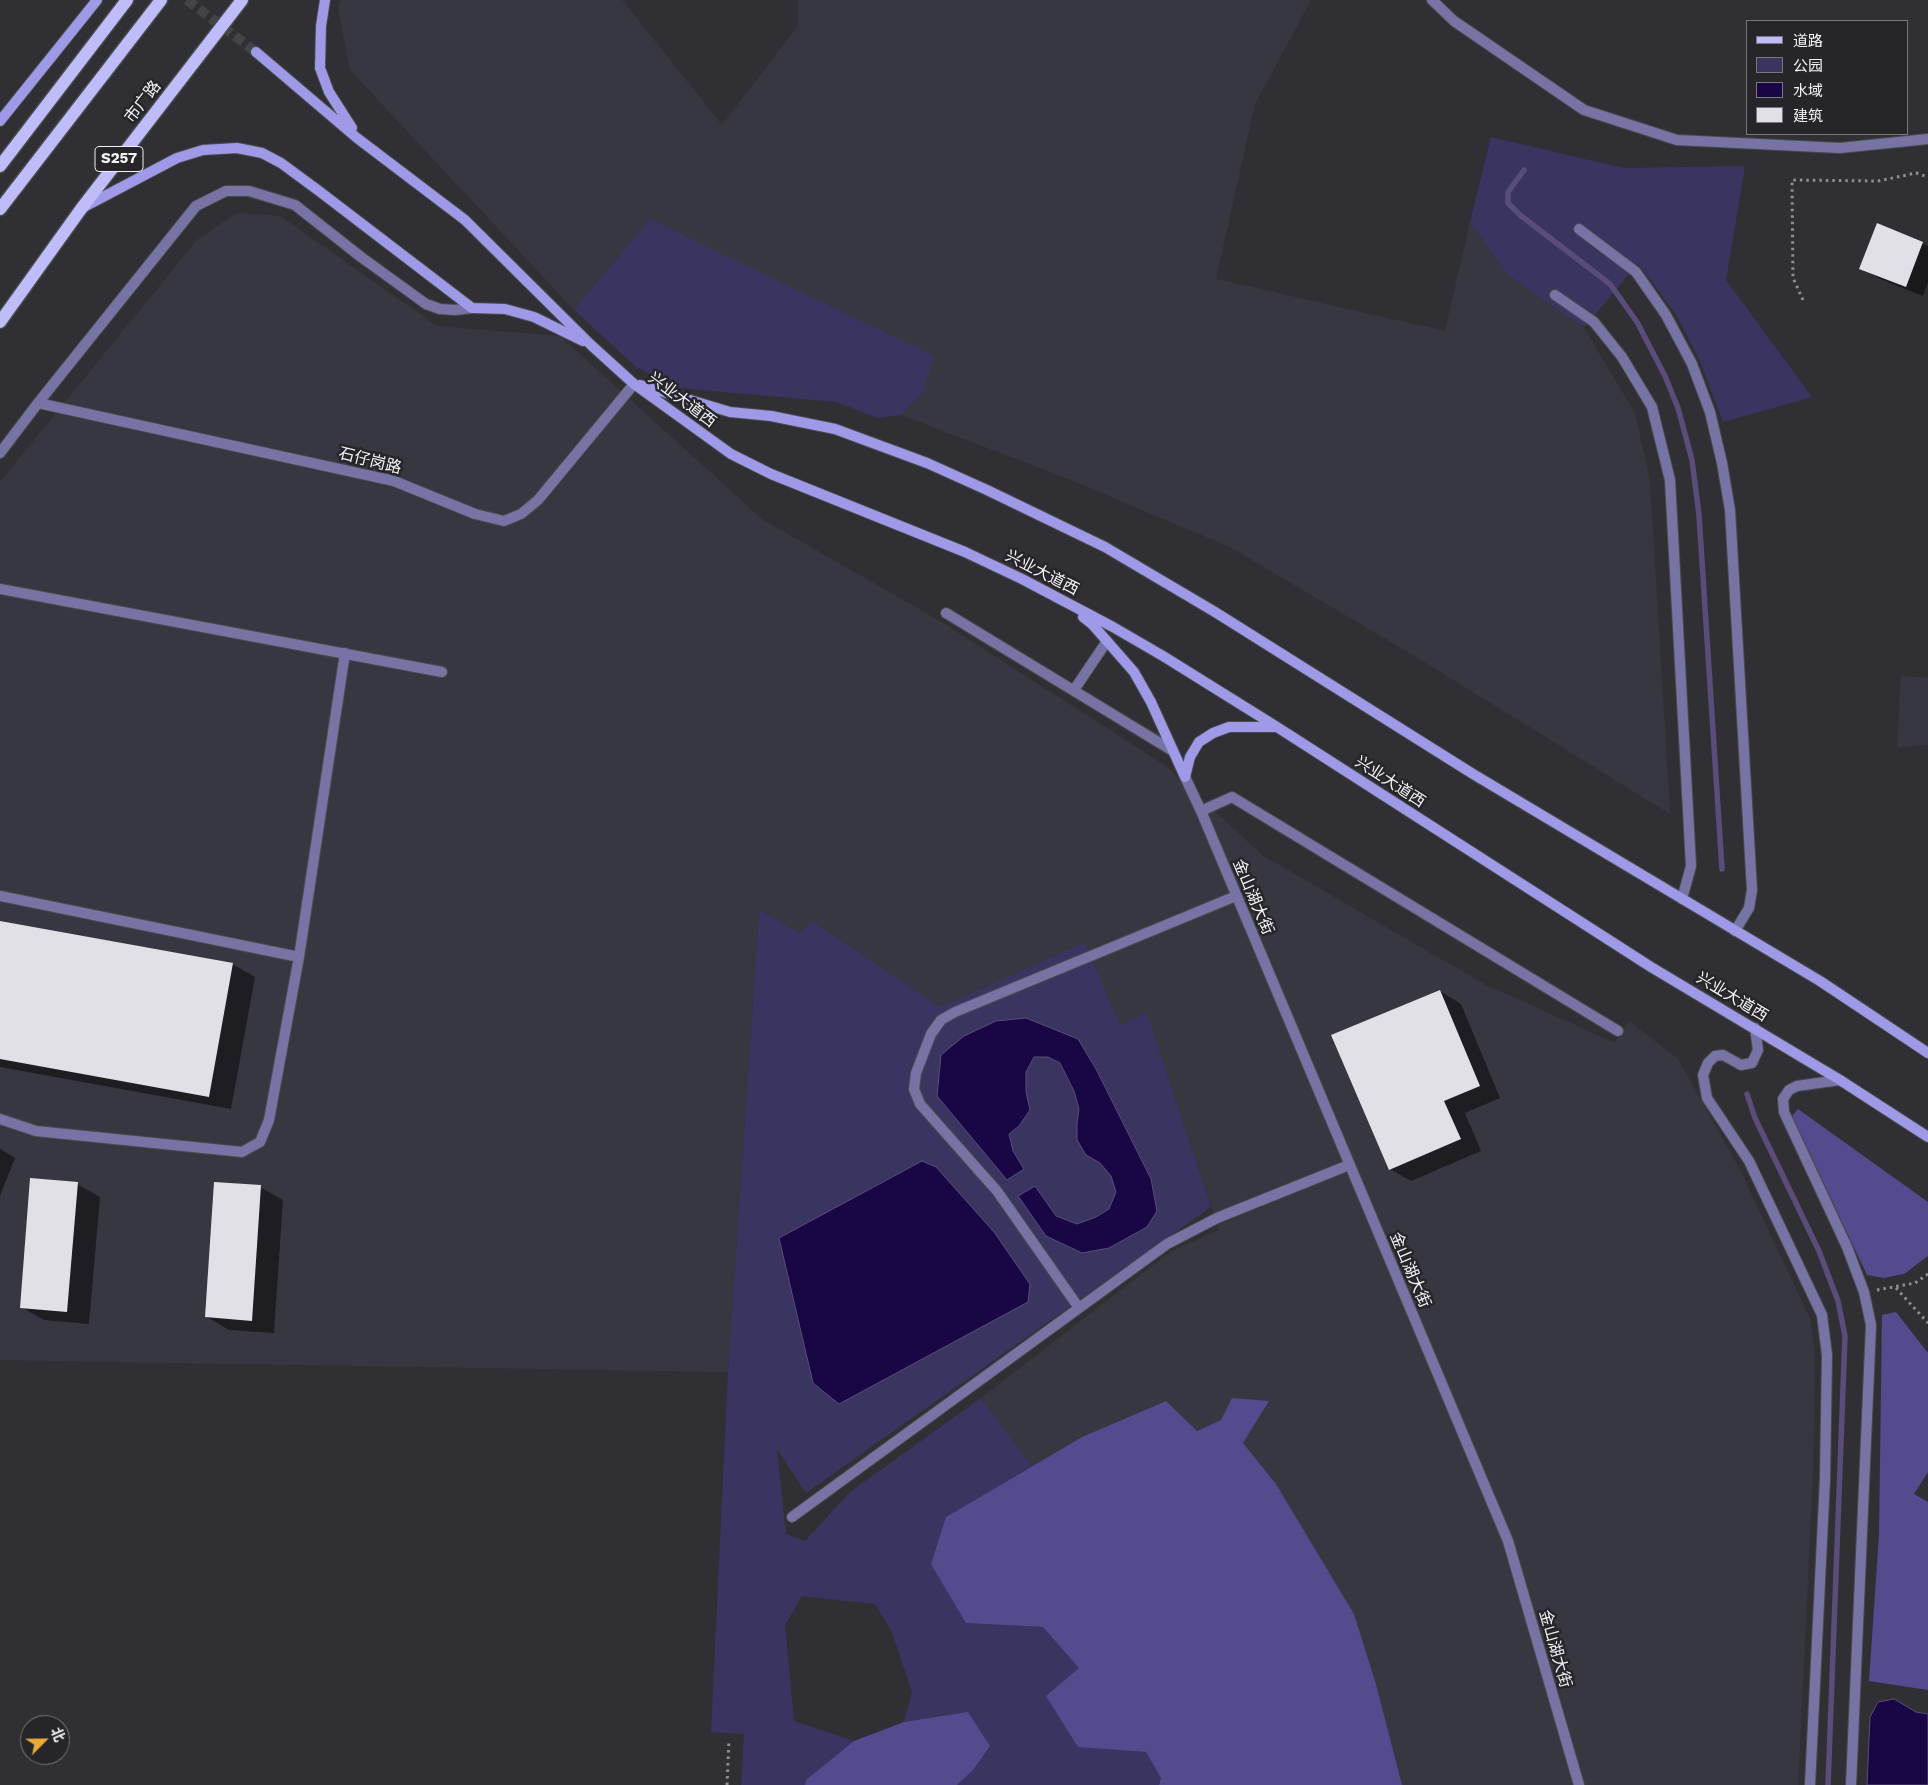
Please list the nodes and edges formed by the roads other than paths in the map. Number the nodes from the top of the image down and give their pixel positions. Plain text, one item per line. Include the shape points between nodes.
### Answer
1 (97, 0) edge
2 (127, 0) edge
3 (161, 0) edge
4 (242, 0) edge
5 (325, 0) edge
6 (1432, 0) edge
7 (256, 52) tunnel mouth
8 (0, 121) edge
9 (357, 138) junction
10 (1928, 139) edge
11 (0, 166) edge
12 (0, 209) edge
13 (81, 209) junction
14 (1579, 229) dead end
15 (1555, 294) dead end
16 (472, 308) junction
17 (0, 322) edge
18 (591, 345) junction
19 (634, 384) junction
20 (38, 403) junction
21 (0, 453) edge
22 (0, 589) edge
23 (1054, 596) junction
24 (946, 613) dead end
25 (1107, 641) junction
26 (345, 653) junction
27 (442, 672) dead end
28 (1074, 690) junction
29 (1277, 727) junction
30 (1173, 751) junction
31 (1185, 777) junction
32 (1201, 812) junction
33 (0, 896) edge
34 (1236, 896) junction
35 (1682, 898) junction
36 (1735, 931) junction
37 (298, 957) junction
38 (1755, 1028) junction
39 (1618, 1031) dead end
40 (1928, 1053) edge
41 (1840, 1080) junction
42 (0, 1119) edge
43 (1928, 1137) edge
44 (1349, 1165) junction
45 (1079, 1308) junction
46 (792, 1517) dead end
47 (1579, 1785) edge
48 (1810, 1785) edge
49 (1851, 1785) edge

1 - 8 street
2 - 11 main road
3 - 12 main road
4 - 13 main road, 市广路 / S257
5 - 9 street via 320,68 329,92
6 - 10 street via 1454,21 1584,110 1677,140 1840,148
7 - 9 street
9 - 18 street via 464,220
13 - 16 street via 177,158 203,150 237,148 262,153 303,179
13 - 17 main road, 市广路 / S257
14 - 36 street via 1636,272 1666,315 1692,364 1710,412 1722,463 1730,510 1752,890 1749,908
15 - 35 street via 1594,322 1622,357 1652,407 1670,480 1691,866
16 - 18 street via 505,309 534,317
16 - 20 street via 440,309 426,304 295,205 248,191 226,191 196,206
18 - 19 street
19 - 20 street, 石仔岗路 via 538,500 521,514 504,521 475,514 394,481
19 - 23 street, 兴业大道西 via 731,454 771,474 965,552
19 - 35 street, 兴业大道西 via 730,412 835,428 927,463 1044,517 1105,547 1215,612 1473,774
20 - 21 street
22 - 26 street
23 - 25 street via 1092,624
23 - 29 street, 兴业大道西 via 1163,656
24 - 28 street
25 - 28 street
25 - 30 street via 1134,672
26 - 27 street
26 - 37 street
28 - 30 street
29 - 31 street via 1229,727 1213,734 1199,742 1190,757
29 - 38 street, 兴业大道西 via 1651,967
30 - 31 street
31 - 32 street, 金山湖大街
32 - 34 street, 金山湖大街
32 - 39 street via 1232,797
33 - 37 street
34 - 44 street, 金山湖大街
34 - 45 street via 941,1020 931,1034 916,1073 914,1089 920,1104 997,1191
35 - 36 street, 兴业大道西
36 - 40 street, 兴业大道西
37 - 42 street via 269,1120 260,1142 242,1152 36,1131
38 - 41 street, 兴业大道西
38 - 48 street via 1758,1050 1752,1063 1741,1065 1723,1056 1715,1056 1703,1075 1707,1098 1749,1161 1822,1315 1827,1355 1826,1479
41 - 43 street, 兴业大道西
41 - 49 street via 1797,1086 1789,1090 1783,1099 1784,1112 1847,1246 1864,1292 1871,1326
44 - 45 street via 1217,1218 1168,1244
44 - 47 street, 金山湖大街 via 1508,1541
45 - 46 street

